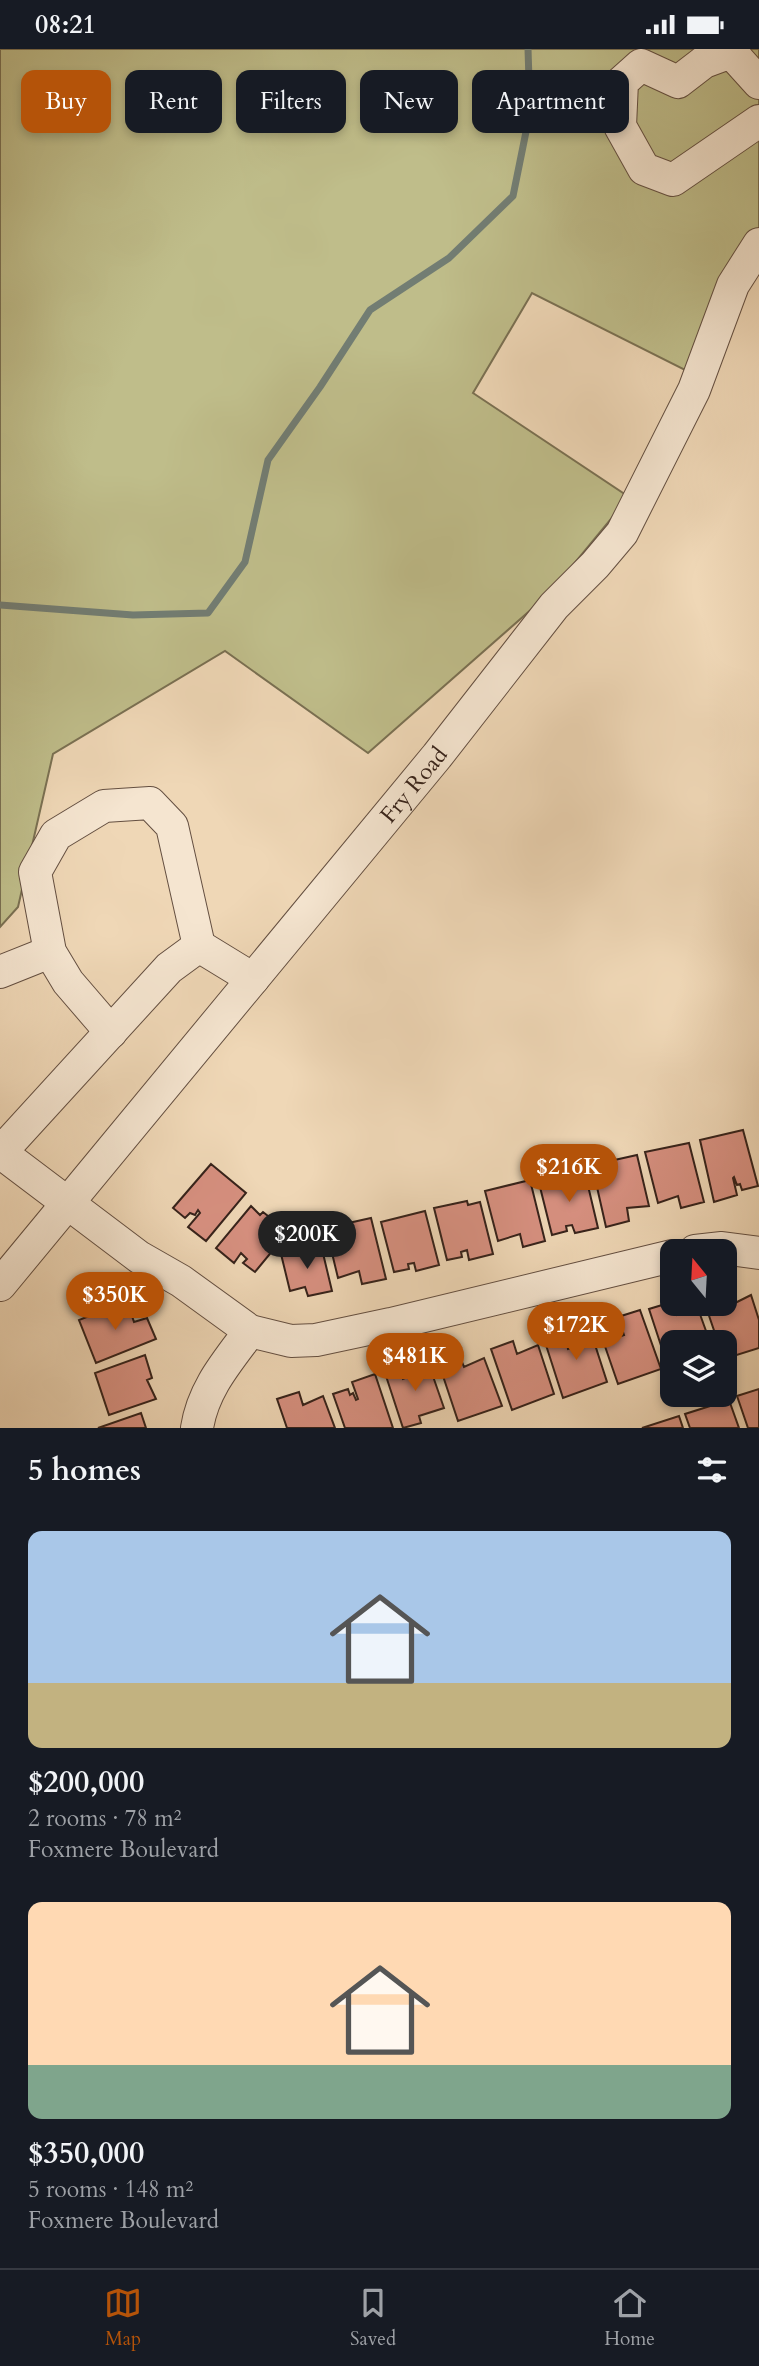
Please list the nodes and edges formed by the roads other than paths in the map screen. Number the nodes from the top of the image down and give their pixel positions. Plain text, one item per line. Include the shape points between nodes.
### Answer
1 (759, 83) edge
2 (759, 121) edge
3 (759, 244) edge
4 (199, 946) junction
5 (50, 952) junction
6 (0, 972) edge
7 (253, 979) junction
8 (111, 1032) junction
9 (0, 1153) edge
10 (69, 1202) junction
11 (737, 1250) edge
12 (759, 1253) edge
13 (660, 1259) edge
14 (0, 1285) edge
15 (250, 1331) junction
16 (198, 1428) edge

1 - 2 street via 731,52 704,62 678,82 641,65 622,82 620,126 644,169 674,180
3 - 7 street, Fry Road via 733,285 694,390 622,533 554,606
4 - 5 street via 172,826 150,803 104,806 56,835 35,872
4 - 7 street
4 - 8 street via 169,968
5 - 6 street
5 - 8 street via 68,982
7 - 10 street, Fry Road
8 - 9 street
9 - 10 street
10 - 14 street, Fry Road
10 - 15 street via 139,1257
11 - 12 street
13 - 15 street via 316,1340 291,1341
15 - 16 street via 211,1384

